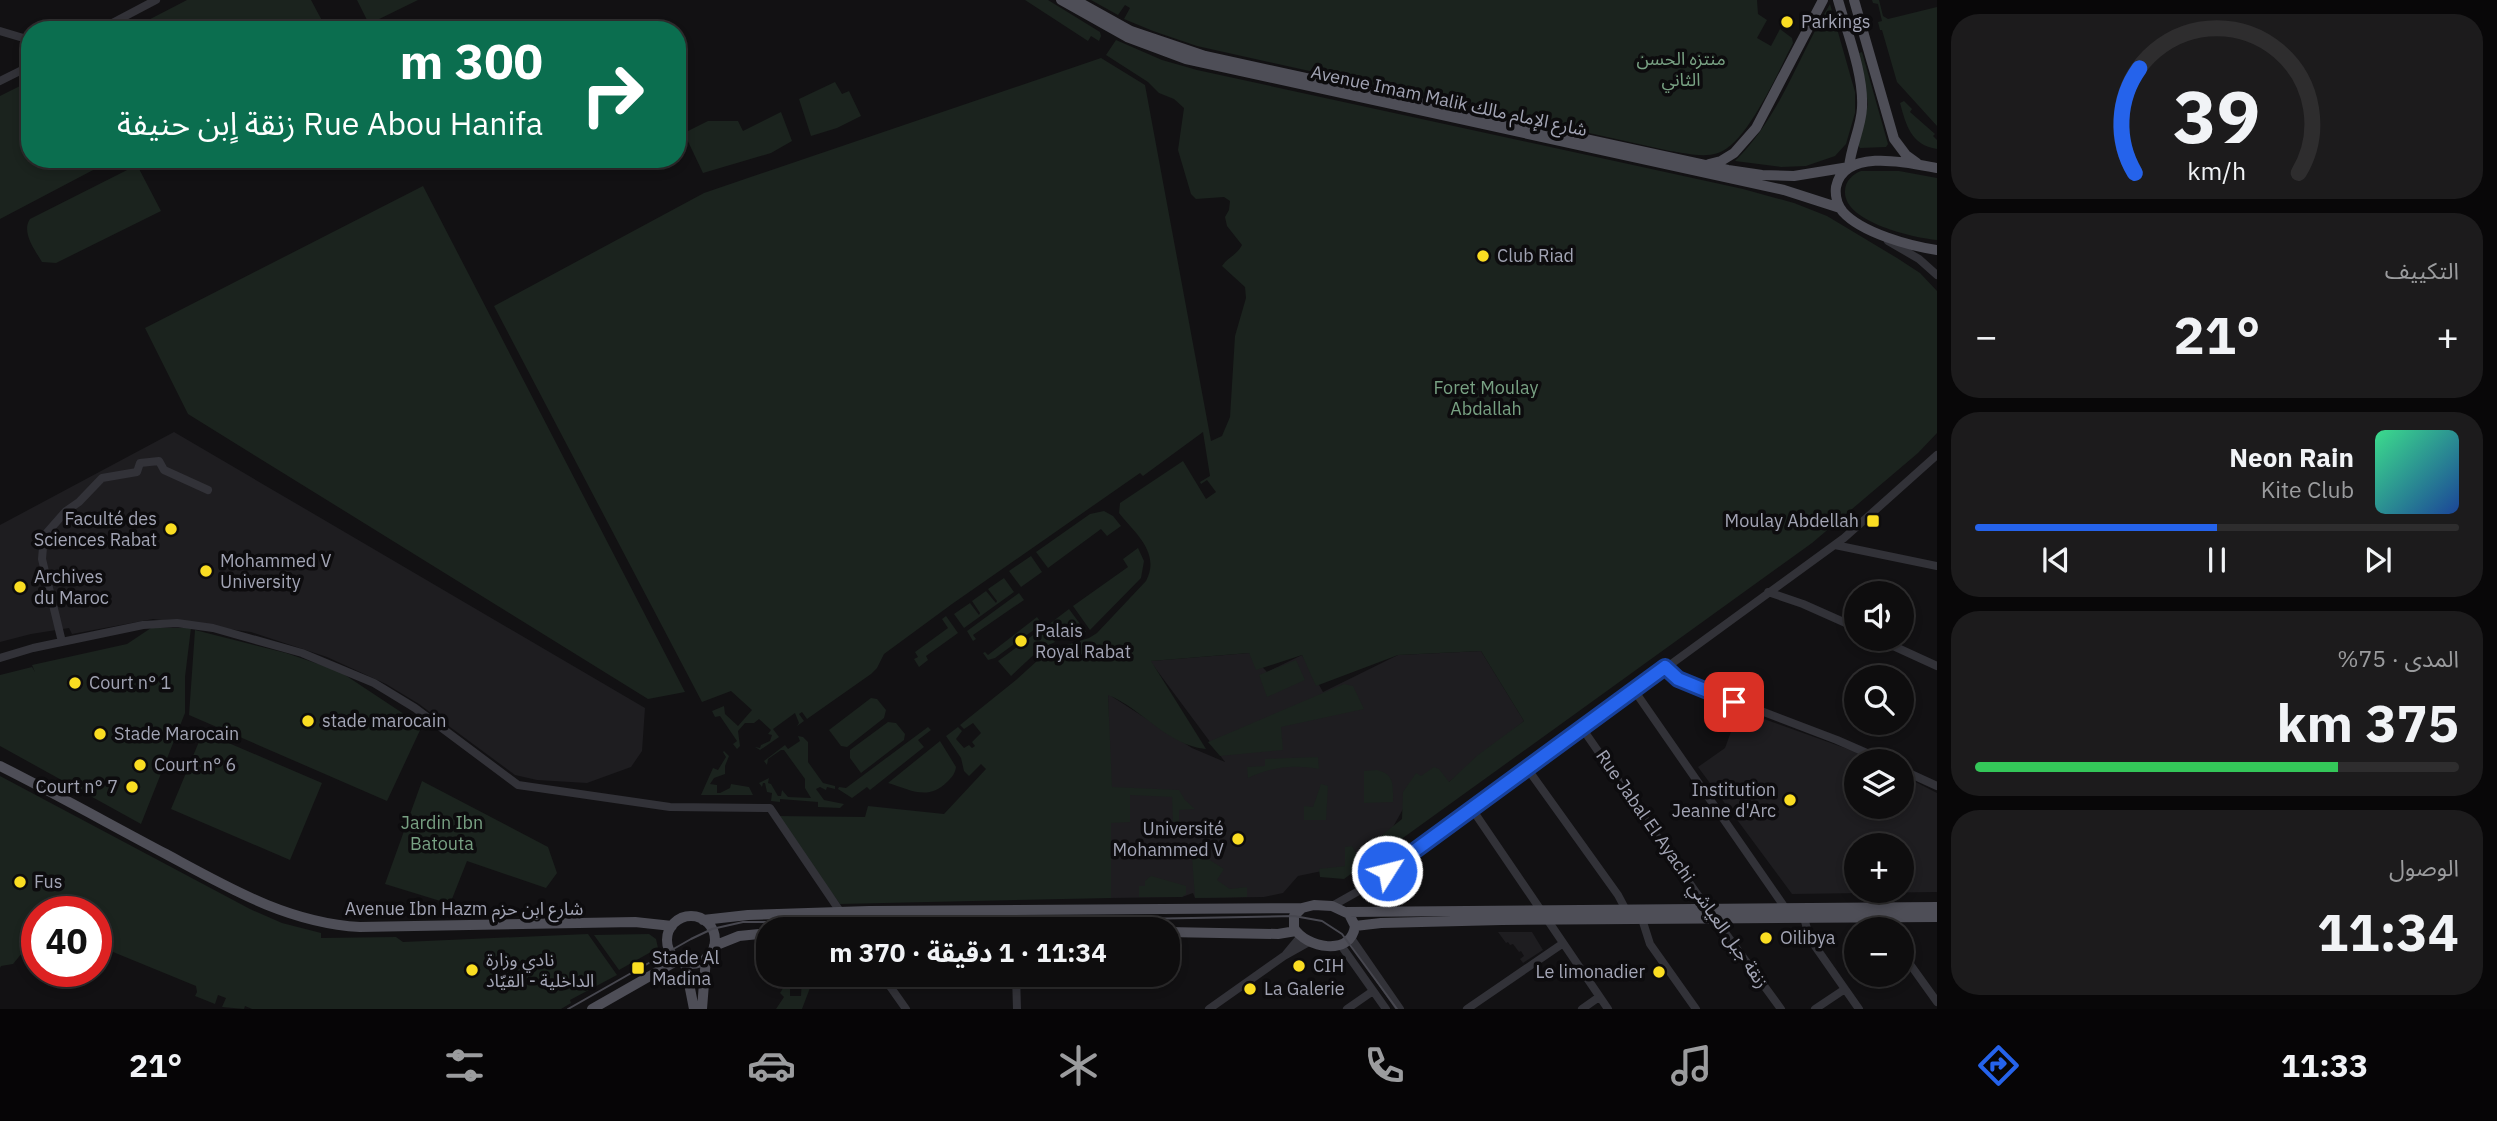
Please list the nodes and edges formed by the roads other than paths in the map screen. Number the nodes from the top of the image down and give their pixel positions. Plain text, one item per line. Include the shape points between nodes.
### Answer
1 (156, 0) edge
2 (1061, 0) edge
3 (1075, 0) edge
4 (1823, 0) edge
5 (1838, 0) edge
6 (1854, 0) edge
7 (116, 21) edge
8 (0, 31) edge
9 (21, 37) edge
10 (21, 70) edge
11 (0, 81) edge
12 (1705, 164) junction
13 (1921, 165) junction
14 (1849, 167) junction
15 (1937, 168) edge
16 (1840, 208) junction
17 (1867, 228) junction
18 (1937, 250) edge
19 (1937, 275) edge
20 (1937, 455) edge
21 (208, 490) dead end
22 (1835, 545) junction
23 (1937, 566) edge
24 (1768, 592) junction
25 (1844, 622) edge
26 (62, 642) junction
27 (1904, 651) edge
28 (0, 658) edge
29 (1937, 666) edge
30 (1665, 667) junction
31 (1634, 690) junction
32 (1582, 728) junction
33 (1858, 749) edge
34 (0, 766) edge
35 (1527, 768) junction
36 (1914, 775) edge
37 (1937, 786) edge
38 (1472, 809) junction
39 (1364, 888) junction
40 (1332, 906) junction
41 (1937, 906) edge
42 (1303, 908) junction
43 (1707, 908) junction
44 (1345, 911) junction
45 (840, 912) junction
46 (1883, 912) junction
47 (1788, 913) junction
48 (1628, 915) junction
49 (1544, 916) junction
50 (844, 917) edge
51 (1884, 917) edge
52 (1937, 917) edge
53 (1804, 918) junction
54 (1642, 919) junction
55 (1716, 919) junction
56 (703, 920) junction
57 (672, 926) junction
58 (1355, 926) junction
59 (1180, 932) edge
60 (756, 934) edge
61 (1302, 936) junction
62 (1351, 938) junction
63 (1340, 944) junction
64 (1562, 944) junction
65 (714, 946) junction
66 (706, 958) junction
67 (682, 962) junction
68 (1914, 970) edge
69 (890, 987) edge
70 (1016, 987) edge
71 (1845, 989) junction
72 (1373, 990) junction
73 (1599, 996) junction
74 (1937, 1002) edge
75 (592, 1009) edge
76 (694, 1009) edge
77 (702, 1009) edge
78 (905, 1009) edge
79 (1017, 1009) edge
80 (1209, 1009) edge
81 (1347, 1009) edge
82 (1386, 1009) edge
83 (1400, 1009) edge
84 (1467, 1009) edge
85 (1581, 1009) edge
86 (1608, 1009) edge
87 (1696, 1009) edge
88 (1781, 1009) edge
89 (1815, 1009) edge
90 (1859, 1009) edge

1 - 7 street
2 - 16 main road, Avenue Imam Malik شارع الإمام مالك via 1127,37 1171,55 1784,190
3 - 12 main road, Avenue Imam Malik شارع الإمام مالك via 1131,30 1197,54
4 - 12 main road via 1756,128 1734,153
5 - 14 main road via 1862,93 1862,116
6 - 13 main road via 1894,139
8 - 9 street
10 - 11 street
12 - 14 main road, Avenue Imam Malik شارع الإمام مالك via 1782,176
13 - 14 main road, Avenue Imam Malik شارع الإمام مالك via 1869,162
13 - 15 main road, Avenue Imam Malik شارع الإمام مالك
14 - 16 main road via 1836,186
16 - 17 main road, Avenue Imam Malik شارع الإمام مالك
17 - 18 main road, Avenue Imam Malik شارع الإمام مالك
17 - 19 street
20 - 22 street
21 - 26 street via 164,470 159,461 141,463 137,472 102,478 48,529 41,551
22 - 23 street
22 - 24 street
24 - 25 street
24 - 30 street
26 - 28 street
26 - 45 street via 153,624 219,629 302,653 374,684 415,708 518,785 670,807 770,808
27 - 29 street
30 - 31 street
30 - 33 street via 1688,684
31 - 32 street
31 - 47 street
32 - 35 street
32 - 43 street, Rue Jabal El Ayachi زنقة جبل العياشي
34 - 57 main road, Avenue Ibn Hazm شارع ابن حزم via 241,894 324,924 635,922
35 - 38 street
35 - 48 street
36 - 37 street
38 - 39 street
38 - 49 street
39 - 40 street
39 - 44 street
40 - 42 main road
40 - 44 main road
41 - 46 main road
42 - 45 main road
42 - 61 main road via 1294,918
43 - 47 main road
43 - 48 main road
43 - 55 street, Rue Jabal El Ayachi زنقة جبل العياشي
44 - 49 main road
44 - 58 main road
45 - 50 street
45 - 56 main road
46 - 47 main road
46 - 51 street
46 - 52 main road
46 - 53 main road
47 - 53 main road
47 - 55 main road
48 - 49 main road
48 - 54 main road
49 - 58 main road
49 - 64 street
53 - 71 street via 1810,939
54 - 55 main road
54 - 87 street via 1650,944
55 - 88 street, Rue Jabal El Ayachi زنقة جبل العياشي
56 - 57 main road via 684,918
56 - 65 main road via 712,929
57 - 67 main road via 668,945
58 - 62 main road
59 - 61 main road
60 - 65 main road
61 - 63 main road via 1321,945
61 - 80 street via 1284,956
62 - 63 main road
62 - 83 street
63 - 72 street
64 - 73 street
64 - 84 street
65 - 66 main road
66 - 67 main road
66 - 77 main road
67 - 75 main road
67 - 76 main road
68 - 74 street
69 - 78 street
70 - 79 street
71 - 89 street
71 - 90 street
72 - 81 street
72 - 82 street
73 - 85 street
73 - 86 street

